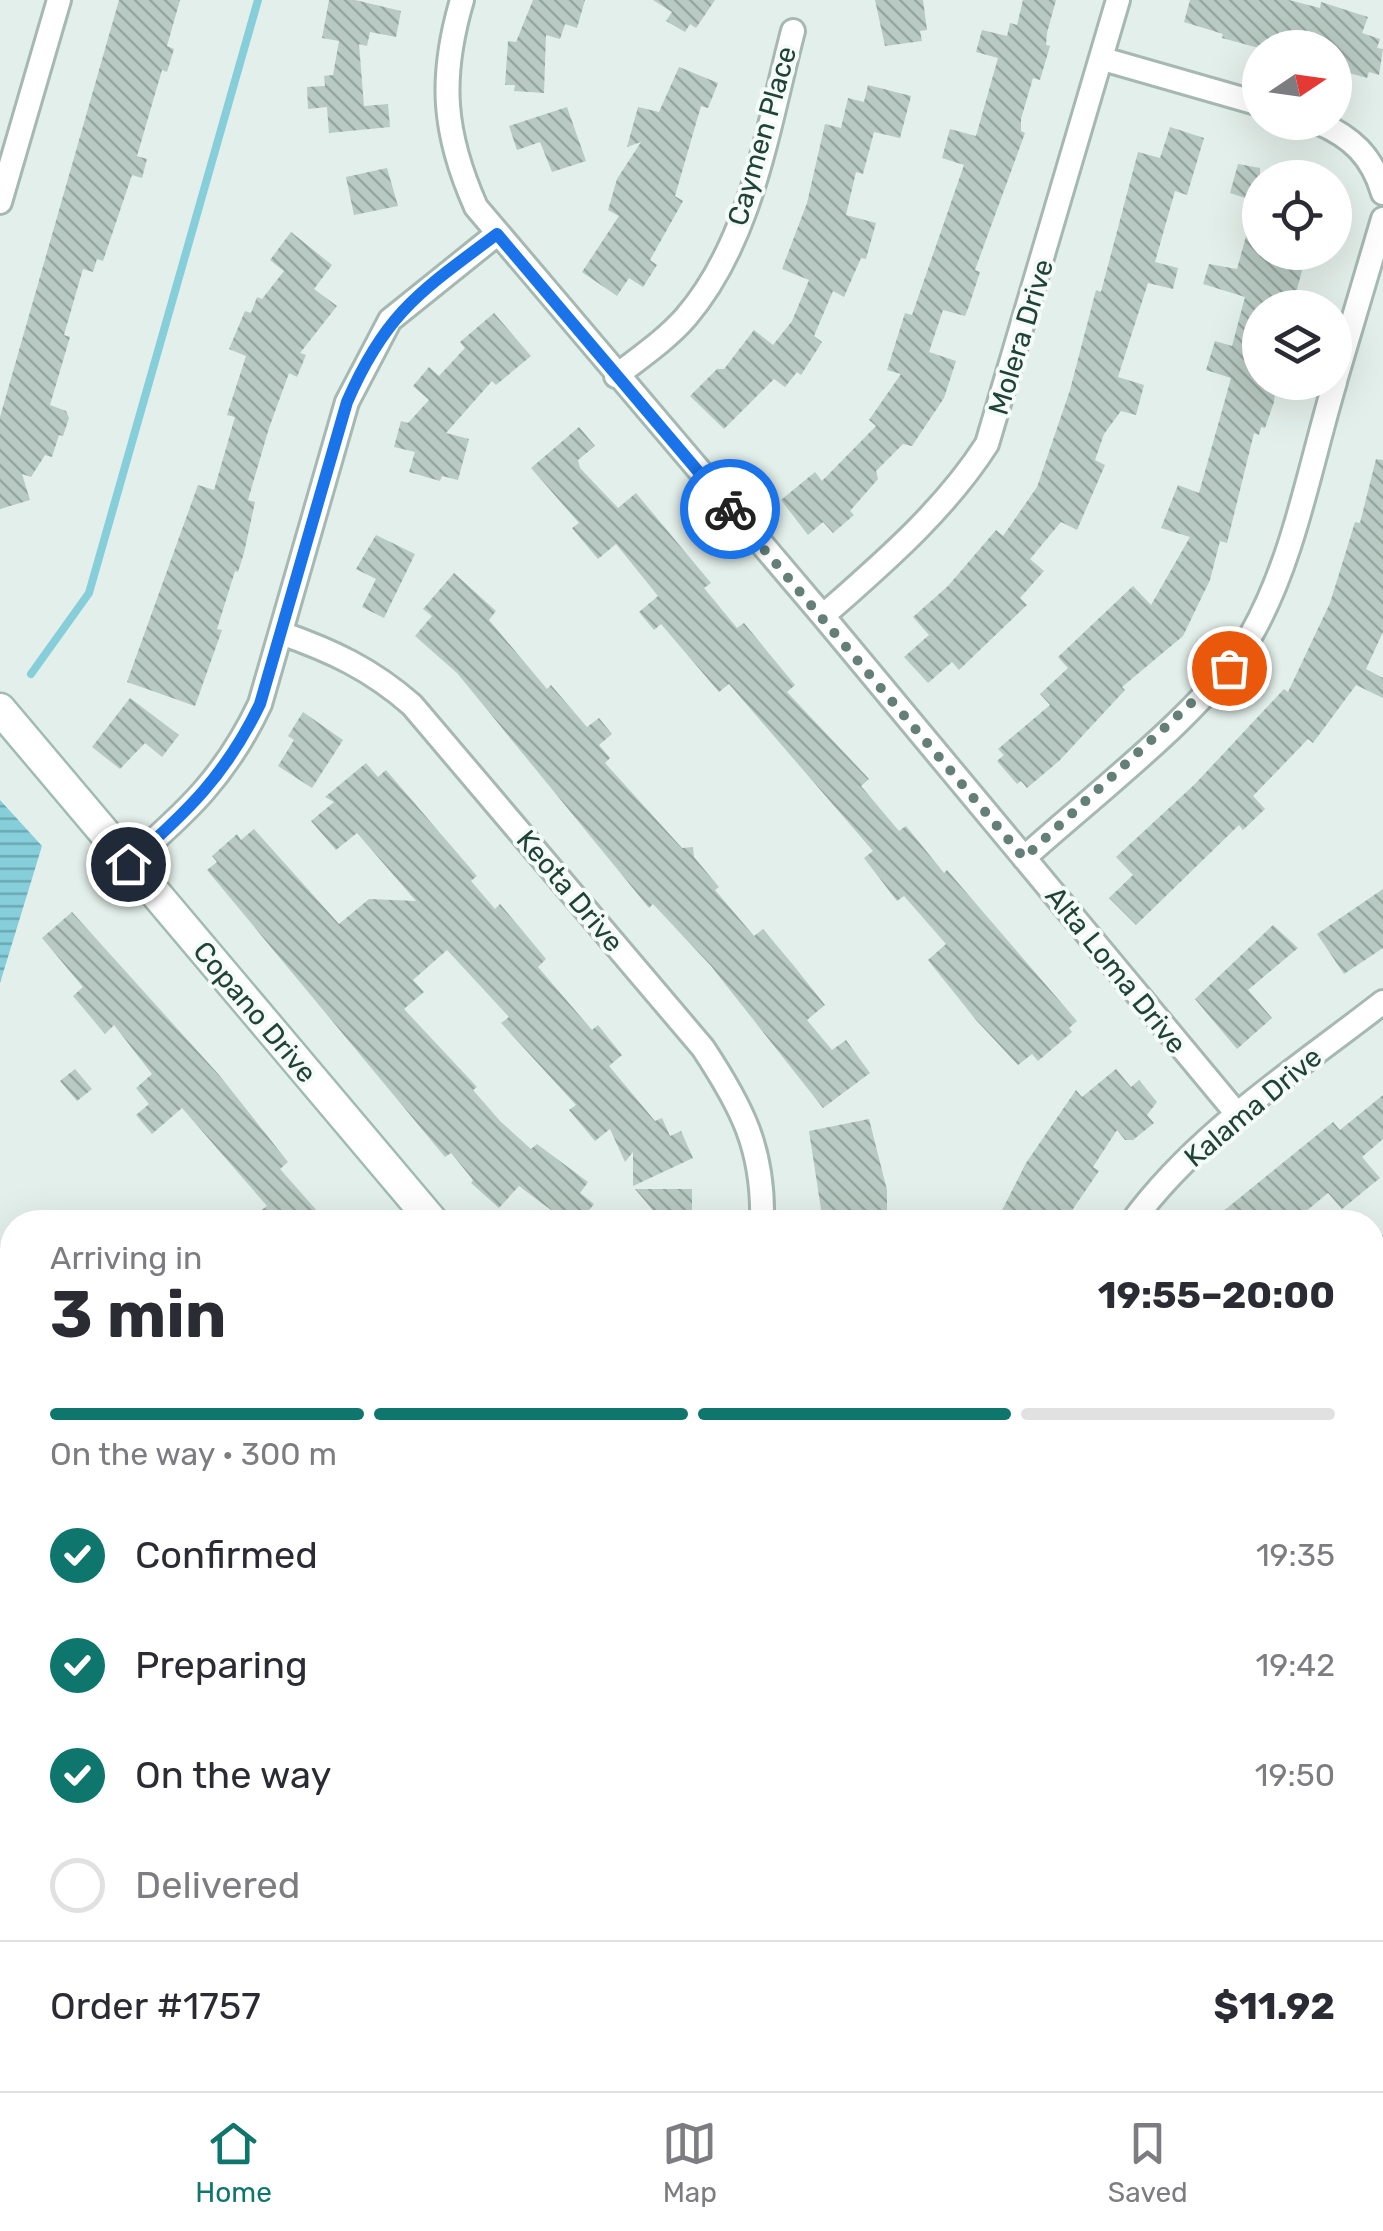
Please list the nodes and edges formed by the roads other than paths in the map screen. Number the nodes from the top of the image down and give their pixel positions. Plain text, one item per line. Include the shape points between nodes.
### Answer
1 (59, 0) edge
2 (462, 0) edge
3 (1118, 0) edge
4 (793, 31) dead end
5 (1103, 59) junction
6 (1242, 99) edge
7 (1350, 140) edge
8 (1383, 193) edge
9 (0, 202) edge
10 (1383, 219) edge
11 (497, 234) junction
12 (1352, 324) edge
13 (616, 376) junction
14 (1330, 400) edge
15 (823, 616) junction
16 (281, 634) junction
17 (0, 709) edge
18 (1024, 858) junction
19 (128, 864) junction
20 (1383, 1002) edge
21 (1238, 1115) junction
22 (423, 1210) edge
23 (761, 1210) edge
24 (1141, 1210) edge

1 - 9 street
2 - 11 street, Alta Loma Drive via 449,54 448,131 476,207
3 - 5 street, Molera Drive
4 - 13 street, Caymen Place via 750,190 724,256 686,318
5 - 6 street
5 - 15 street, Molera Drive via 988,444 912,536
7 - 8 street via 1365,152
10 - 12 street
11 - 13 street, Alta Loma Drive
11 - 16 street via 390,320 365,360
13 - 15 street, Alta Loma Drive
14 - 18 street via 1271,596 1229,668
15 - 18 street, Alta Loma Drive
16 - 19 street via 238,752 203,796
16 - 23 street, Keota Drive via 364,667 412,705 703,1048 740,1103 756,1146
17 - 19 street, Copano Drive
18 - 21 street, Alta Loma Drive
19 - 22 street, Copano Drive
20 - 21 street, Kalama Drive
21 - 24 street, Kalama Drive

